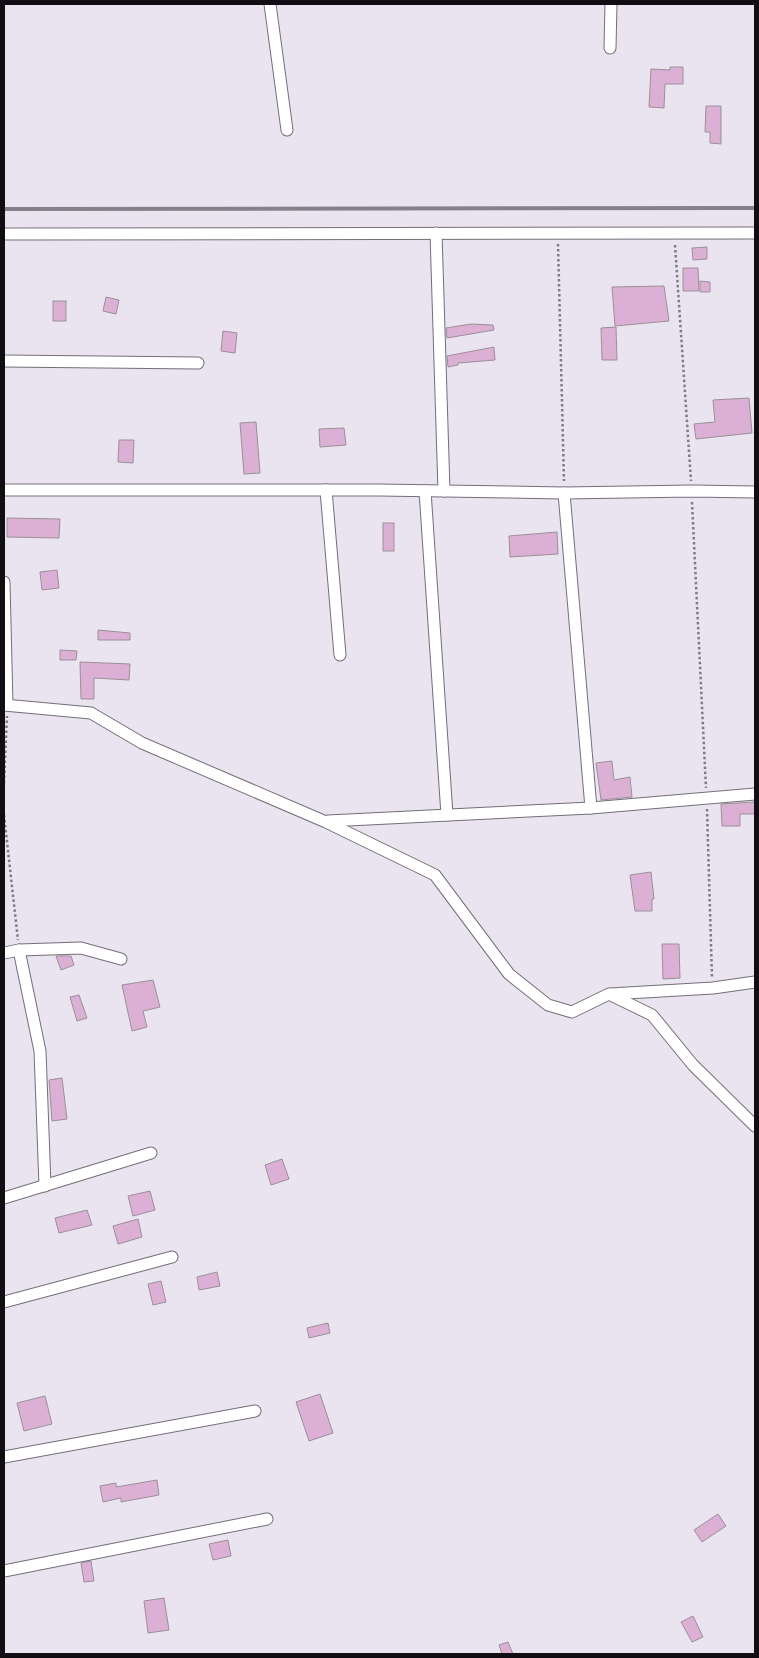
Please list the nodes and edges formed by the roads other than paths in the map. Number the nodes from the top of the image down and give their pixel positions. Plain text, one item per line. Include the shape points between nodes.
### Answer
1 (270, 4) edge
2 (611, 4) edge
3 (610, 48) dead end
4 (287, 130) dead end
5 (436, 233) junction
6 (755, 233) edge
7 (4, 234) edge
8 (4, 361) edge
9 (198, 363) dead end
10 (4, 490) edge
11 (326, 490) junction
12 (425, 491) junction
13 (444, 491) junction
14 (755, 492) edge
15 (564, 493) junction
16 (4, 582) edge
17 (340, 655) dead end
18 (5, 705) edge
19 (755, 794) edge
20 (591, 808) junction
21 (447, 815) junction
22 (326, 822) junction
23 (19, 950) junction
24 (4, 953) edge
25 (121, 959) dead end
26 (755, 982) edge
27 (609, 994) junction
28 (755, 1126) edge
29 (151, 1154) dead end
30 (45, 1186) junction
31 (4, 1198) edge
32 (172, 1257) dead end
33 (4, 1302) edge
34 (255, 1411) dead end
35 (4, 1457) edge
36 (267, 1518) dead end
37 (4, 1571) edge

1 - 4 street
2 - 3 street
5 - 6 street
5 - 7 street
5 - 13 street
8 - 9 street
10 - 11 street
11 - 12 street
11 - 17 street
12 - 13 street
12 - 21 street
13 - 15 street
14 - 15 street
15 - 20 street
16 - 18 street
18 - 22 street via 90,714 142,743
19 - 20 street
20 - 21 street
21 - 22 street
22 - 27 street via 435,875 509,974 548,1005 572,1012
23 - 24 street
23 - 25 street via 81,948
23 - 30 street via 40,1051
26 - 27 street via 713,988
27 - 28 street via 652,1015 693,1065
29 - 30 street
30 - 31 street
32 - 33 street
34 - 35 street
36 - 37 street

